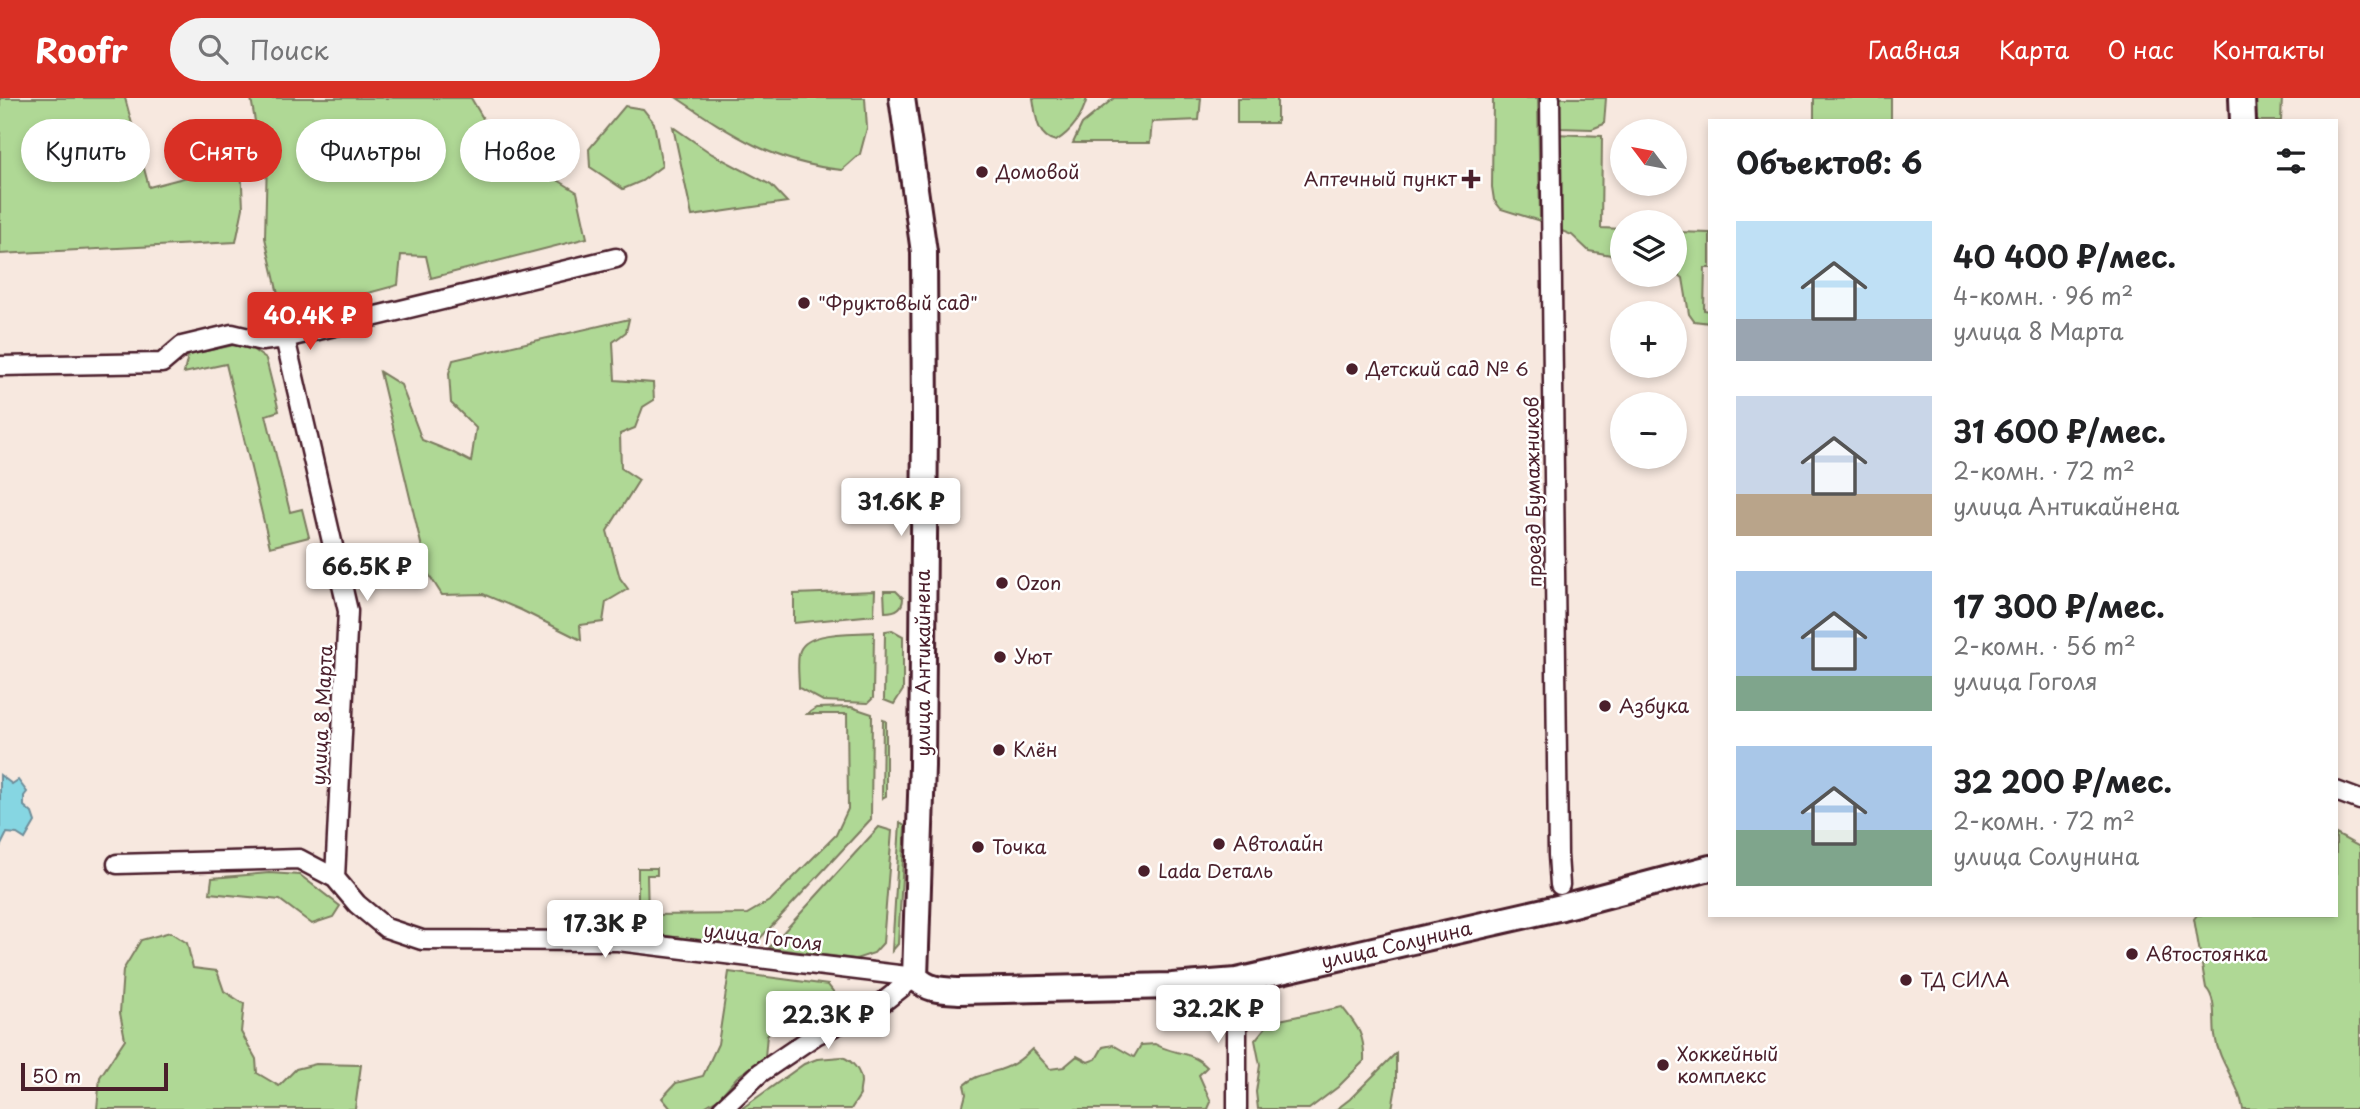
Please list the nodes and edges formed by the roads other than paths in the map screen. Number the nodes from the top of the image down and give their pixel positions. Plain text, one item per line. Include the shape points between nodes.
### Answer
1 (902, 98) edge
2 (1550, 98) edge
3 (2242, 98) edge
4 (2243, 119) edge
5 (616, 258) dead end
6 (285, 338) junction
7 (0, 366) edge
8 (2338, 792) edge
9 (2360, 800) edge
10 (117, 864) dead end
11 (1708, 868) edge
12 (335, 878) junction
13 (1560, 885) dead end
14 (915, 976) junction
15 (1237, 981) junction
16 (722, 1109) edge
17 (1237, 1109) edge

1 - 14 street, улица Антикайнена via 923,252 922,766
2 - 13 street, проезд Бумажников
3 - 4 street
5 - 6 street
6 - 7 street via 262,341 232,334 181,346 162,363
6 - 12 street, улица 8 Марта via 348,611
8 - 9 street
10 - 12 street via 299,859
11 - 15 street, улица Солунина
12 - 14 street, улица Гоголя via 386,928 422,940 618,941
14 - 15 street, улица Солунина via 931,989 958,992
14 - 16 street via 881,1003 816,1035 771,1066
15 - 17 street

